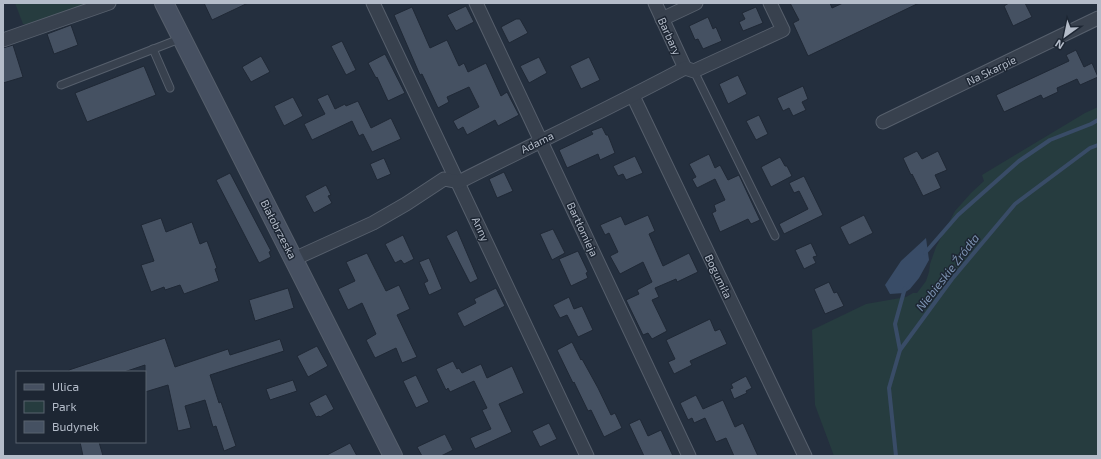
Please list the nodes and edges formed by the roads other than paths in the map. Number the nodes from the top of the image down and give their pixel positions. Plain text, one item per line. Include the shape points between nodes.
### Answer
1 (109, 3) edge
2 (164, 3) edge
3 (373, 3) edge
4 (476, 3) edge
5 (655, 3) edge
6 (696, 3) edge
7 (770, 3) edge
8 (1098, 18) edge
9 (662, 19) junction
10 (182, 38) junction
11 (3, 40) edge
12 (153, 49) junction
13 (690, 70) junction
14 (61, 85) dead end
15 (170, 88) dead end
16 (632, 96) junction
17 (883, 122) dead end
18 (541, 140) junction
19 (458, 182) junction
20 (775, 236) dead end
21 (294, 259) junction
22 (393, 456) edge
23 (587, 456) edge
24 (689, 456) edge
25 (805, 456) edge

1 - 11 street
2 - 10 main road, Białobrzeska
3 - 19 street, Anny
4 - 18 street, Bartłomieja
5 - 9 street, Barbary
6 - 9 street
7 - 13 street, Adama via 783,30
8 - 17 street, Na Skarpie
9 - 13 street, Barbary
10 - 12 lane
10 - 21 main road, Białobrzeska
12 - 14 lane
12 - 15 lane
13 - 16 street, Adama
13 - 20 lane
16 - 18 street, Adama
16 - 25 street, Bogumiła
18 - 19 street, Adama
18 - 24 street, Bartłomieja
19 - 21 street, Adama via 444,179 373,223
19 - 23 street, Anny
21 - 22 main road, Białobrzeska

